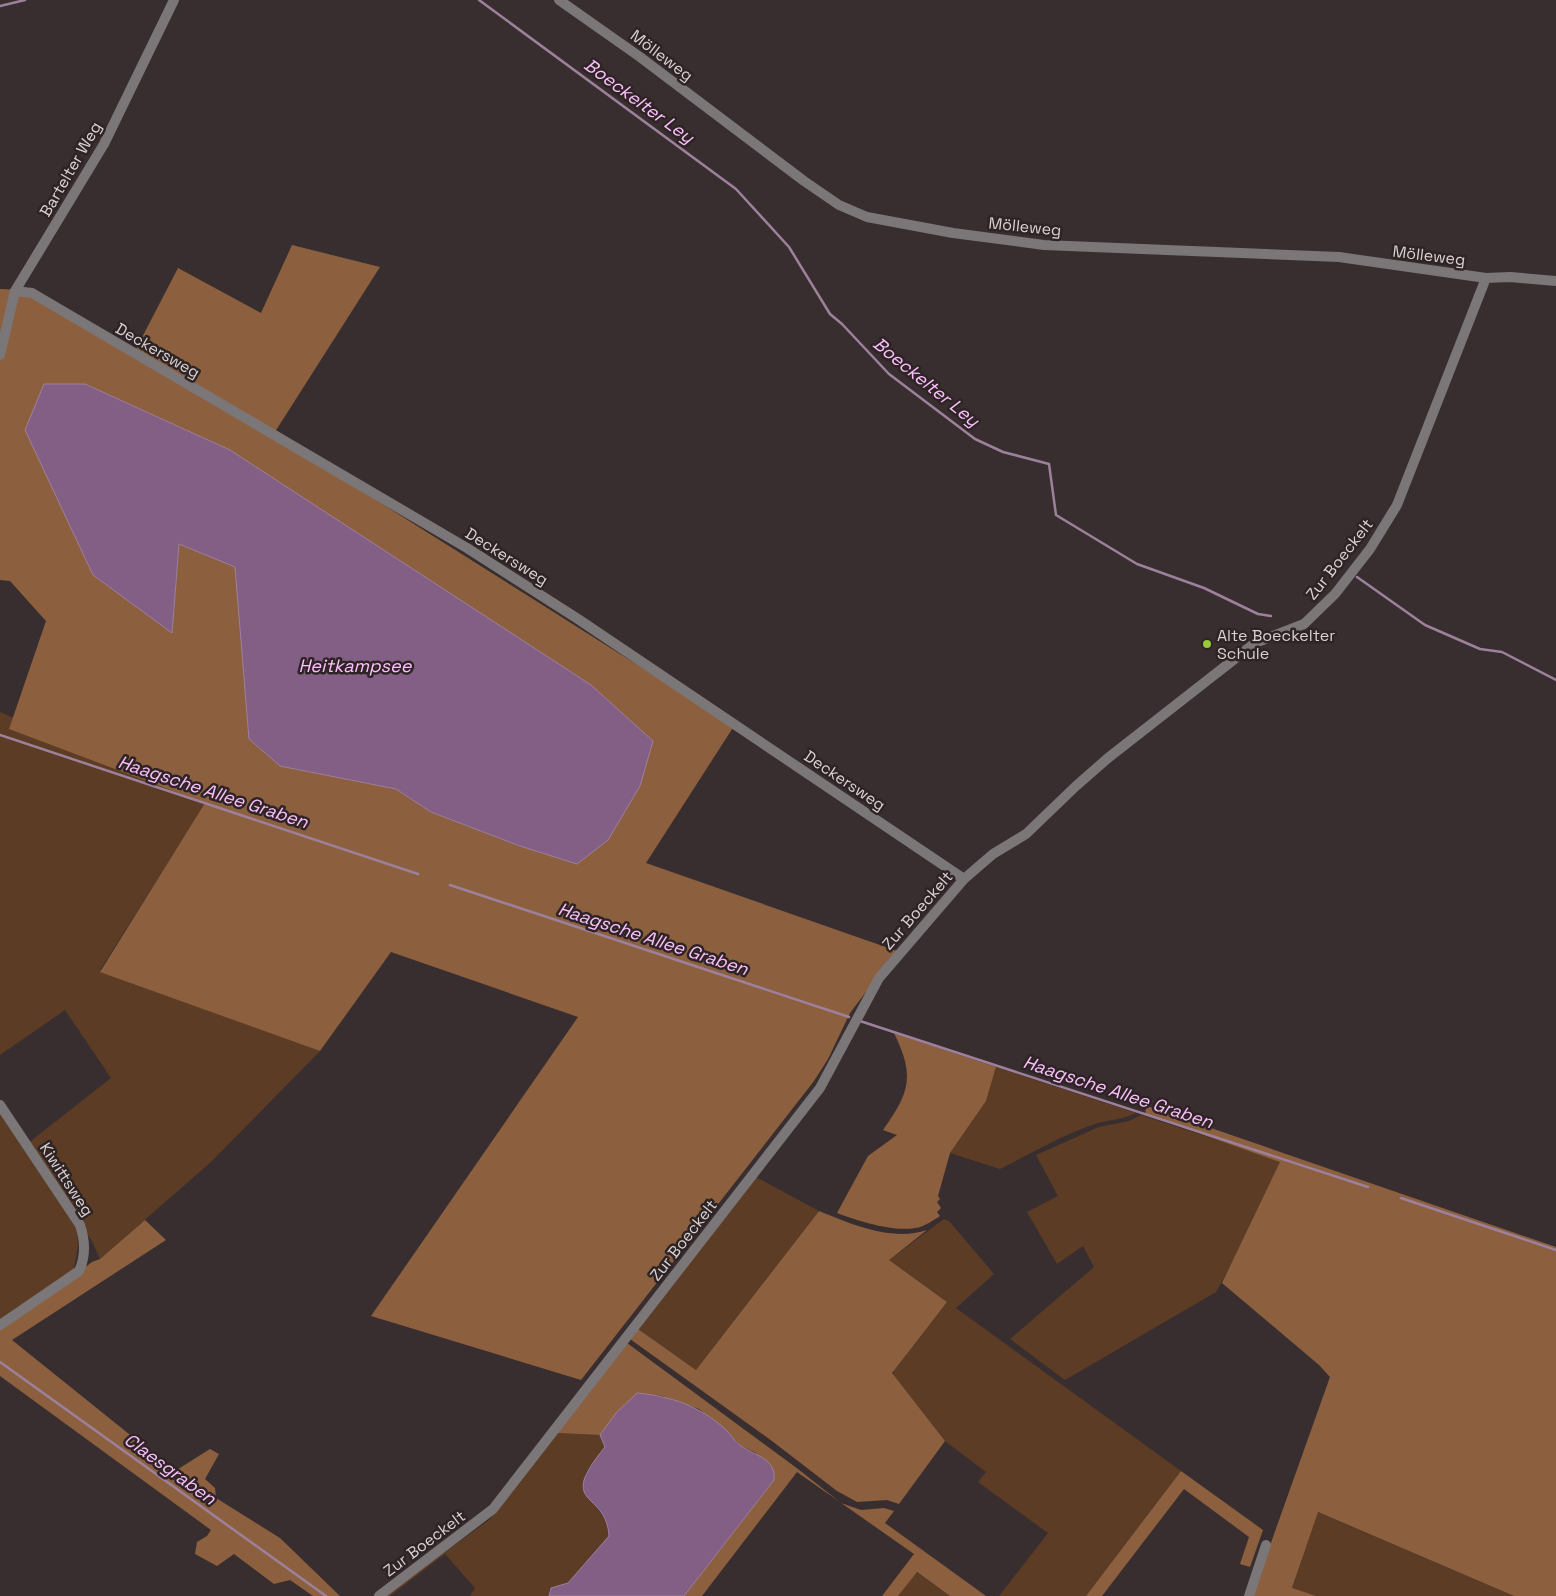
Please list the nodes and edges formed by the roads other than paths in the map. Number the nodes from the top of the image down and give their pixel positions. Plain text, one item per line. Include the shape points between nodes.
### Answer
1 (174, 0) edge
2 (559, 0) edge
3 (1486, 278) junction
4 (1556, 281) edge
5 (15, 291) junction
6 (0, 355) edge
7 (964, 879) junction
8 (0, 1105) edge
9 (0, 1325) edge
10 (1266, 1545) dead end
11 (379, 1596) edge
12 (1249, 1596) edge

1 - 5 street, Bartelter Weg via 104,144
2 - 3 street, Mölleweg via 640,56 804,181 839,205 867,217 1044,245 1339,258
3 - 4 street, Mölleweg via 1510,276
3 - 7 street, Zur Boeckelt via 1397,505 1370,549 1335,594 1304,624 1255,643 1108,758 1026,834 993,854
5 - 6 street, Bartelter Weg
5 - 7 street, Deckersweg via 32,293 466,548 602,635
7 - 11 street, Zur Boeckelt via 879,978 820,1088 493,1508
8 - 9 street, Kiwittsweg via 80,1225 84,1238 83,1263 79,1271
10 - 12 street

